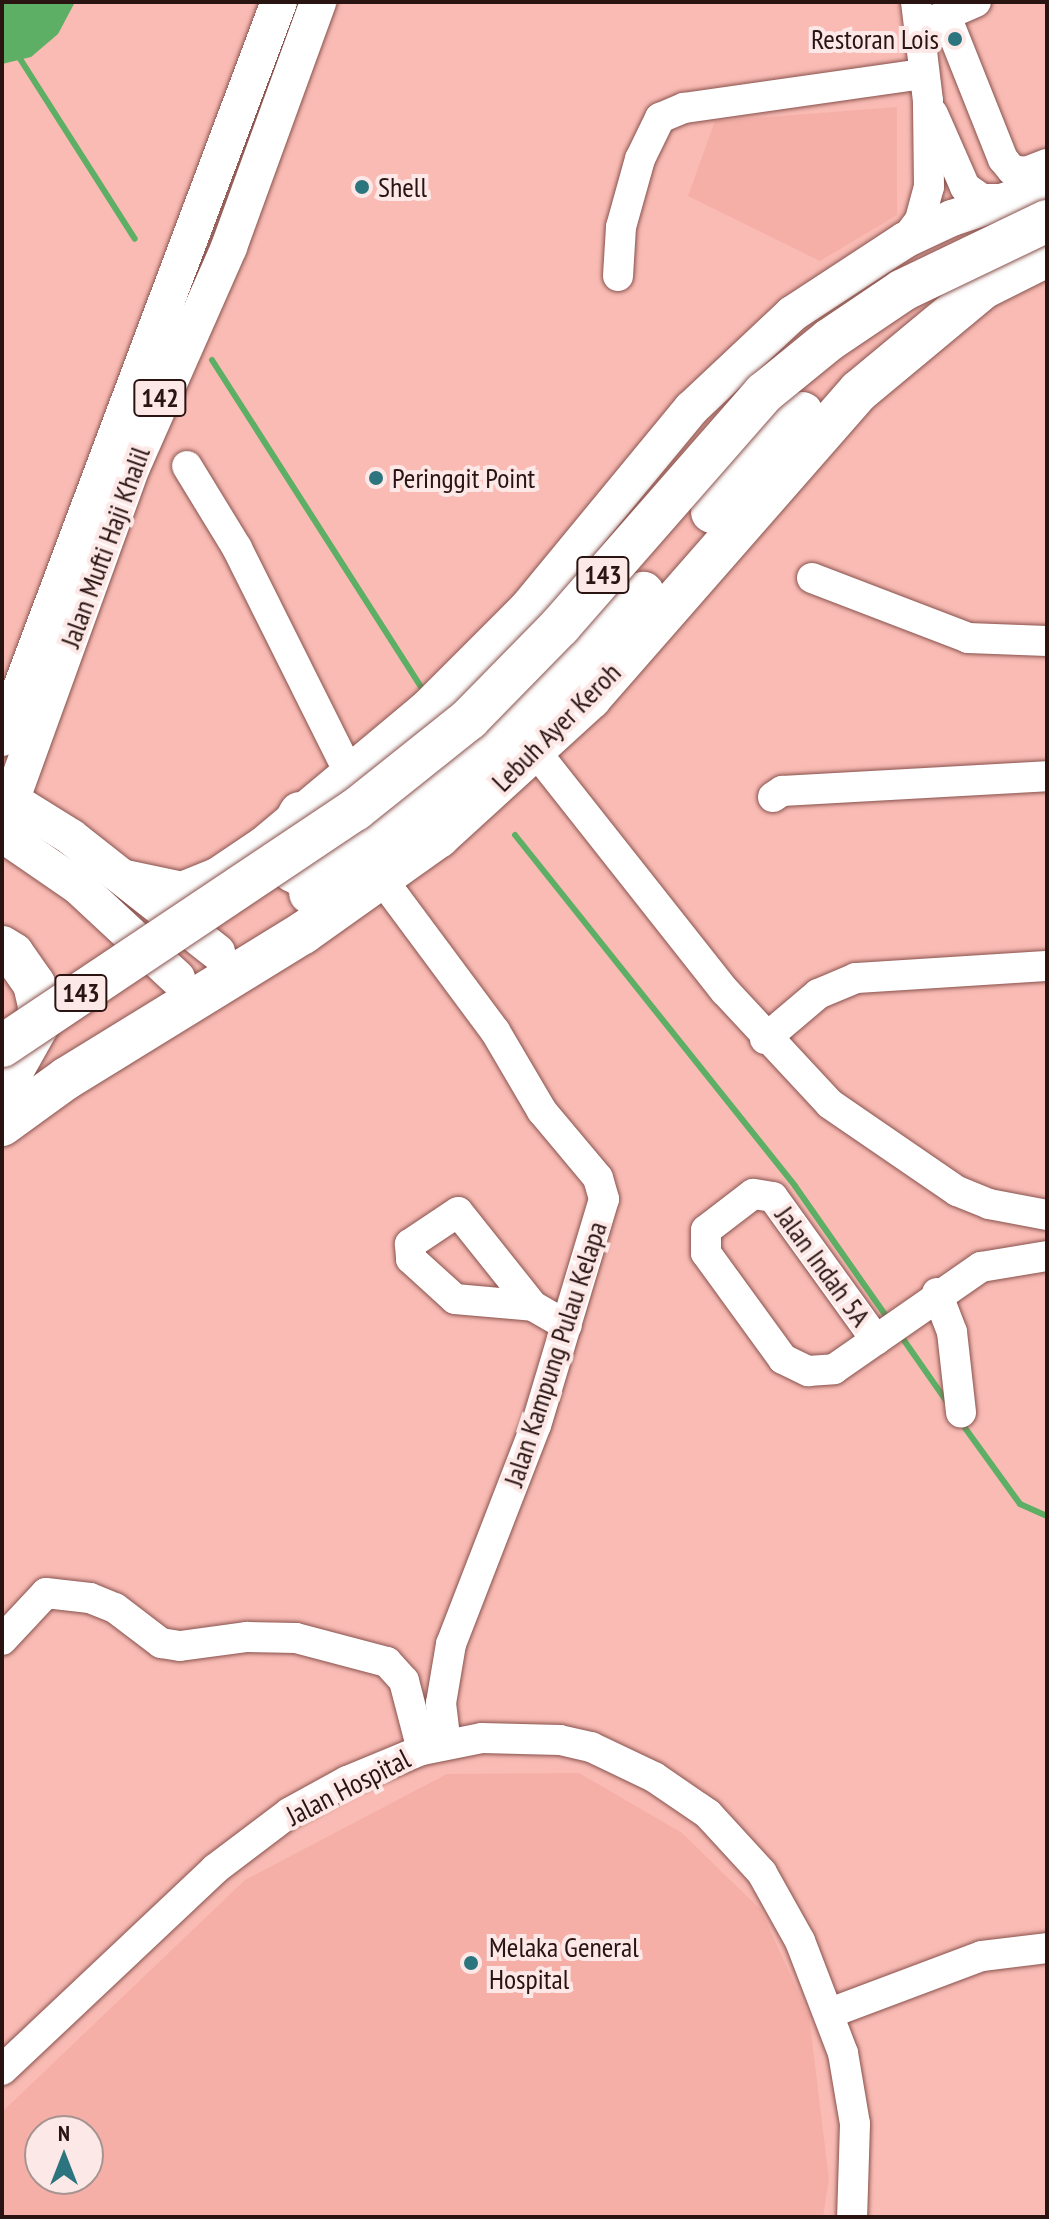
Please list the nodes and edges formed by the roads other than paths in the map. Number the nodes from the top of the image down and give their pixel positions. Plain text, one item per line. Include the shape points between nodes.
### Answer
1 (279, 2) edge
2 (318, 2) edge
3 (976, 2) edge
4 (927, 15) edge
5 (925, 87) junction
6 (1047, 164) edge
7 (1047, 187) edge
8 (1008, 199) junction
9 (1047, 221) edge
10 (905, 240) junction
11 (1047, 256) edge
12 (618, 276) dead end
13 (983, 288) junction
14 (113, 443) junction
15 (187, 466) dead end
16 (812, 578) dead end
17 (1047, 641) edge
18 (2, 666) edge
19 (2, 738) edge
20 (536, 752) junction
21 (349, 773) junction
22 (1047, 776) edge
23 (773, 797) dead end
24 (5, 806) edge
25 (300, 813) junction
26 (2, 834) edge
27 (363, 875) junction
28 (126, 878) junction
29 (2, 947) edge
30 (217, 952) junction
31 (1047, 966) edge
32 (177, 978) junction
33 (765, 1039) junction
34 (2, 1046) edge
35 (2, 1089) edge
36 (2, 1102) edge
37 (2, 1125) edge
38 (1047, 1215) edge
39 (1047, 1223) edge
40 (1047, 1256) edge
41 (937, 1293) junction
42 (533, 1306) dead end
43 (567, 1326) junction
44 (886, 1331) junction
45 (961, 1412) dead end
46 (2, 1640) edge
47 (434, 1748) junction
48 (1047, 1948) edge
49 (830, 2013) junction
50 (2, 2070) edge
51 (852, 2217) edge

1 - 14 main road, Jalan Mufti Haji Khalil / 142
2 - 24 main road, Jalan Mufti Haji Khalil / 142 via 229,247 129,475
3 - 4 street
4 - 5 street
4 - 6 street via 1003,159 1012,170 1026,172
5 - 8 street via 965,187 982,199
5 - 10 street via 929,187 920,220
5 - 12 street via 684,108 660,118 640,159 621,227
7 - 8 main road
8 - 10 main road
9 - 34 highway, 143, bridge via 903,290 829,340 764,393 560,626 469,719 355,810
10 - 21 main road via 792,314 741,358 691,409 527,608 427,708
11 - 13 highway, Lebuh Ayer Keroh / 143
13 - 20 highway, Lebuh Ayer Keroh / 143 via 906,350 817,434 590,698
13 - 27 highway via 891,342 823,393 758,456 613,628
14 - 18 main road, Jalan Mufti Haji Khalil / 142 via 76,480
14 - 19 main road, 142
15 - 21 street via 237,548
16 - 17 street via 968,638
20 - 27 highway, Lebuh Ayer Keroh / 143
20 - 33 street
21 - 25 main road
22 - 23 street via 782,791
24 - 28 main road
25 - 27 highway via 283,844 293,871 316,878
25 - 28 main road via 229,868 182,890
26 - 32 main road via 79,887
27 - 30 highway
27 - 37 highway, Lebuh Ayer Keroh / 143
27 - 43 street, Jalan Kampung Pulau Kelapa via 495,1031 542,1111 598,1178 604,1199 600,1223
28 - 30 main road
29 - 35 highway via 34,984 39,1006 37,1027
30 - 32 highway
31 - 33 street via 856,978 818,994
32 - 36 highway
33 - 38 street via 830,1104 927,1173 989,1204
38 - 39 street
40 - 41 street via 981,1267
41 - 44 street
41 - 45 street via 952,1332
42 - 43 street
43 - 47 street, Jalan Kampung Pulau Kelapa via 536,1425 451,1644
44 - 44 street, Jalan Indah 5A via 773,1197 753,1194 706,1230 706,1253 793,1367 834,1369
46 - 47 street via 46,1593 90,1598 115,1608 161,1643 296,1638 387,1662 404,1681
47 - 49 street, Jalan Hospital via 522,1735 560,1740 623,1760 671,1789 708,1814 762,1873 800,1941
47 - 50 street, Jalan Hospital via 347,1781 264,1831 215,1869
48 - 49 street via 982,1956
49 - 51 street, Jalan Hospital via 855,2124

